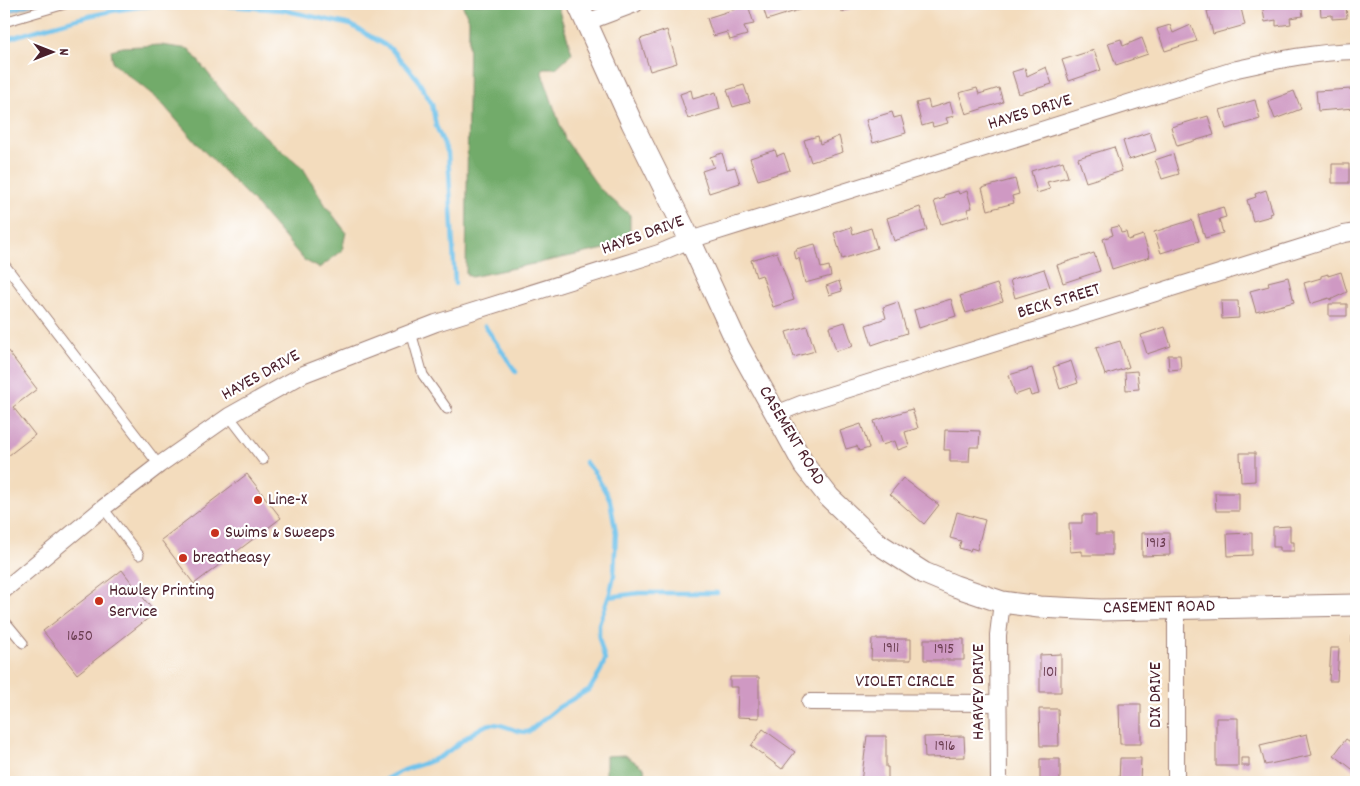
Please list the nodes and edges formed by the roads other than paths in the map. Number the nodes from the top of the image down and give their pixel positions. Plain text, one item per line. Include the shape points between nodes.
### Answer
1 (65, 4) edge
2 (635, 4) edge
3 (582, 13) edge
4 (4, 22) edge
5 (1356, 51) edge
6 (1356, 232) edge
7 (690, 240) junction
8 (4, 264) edge
9 (412, 332) junction
10 (447, 408) dead end
11 (776, 414) junction
12 (229, 416) junction
13 (263, 460) dead end
14 (159, 465) junction
15 (103, 508) junction
16 (139, 555) dead end
17 (4, 590) edge
18 (1002, 602) junction
19 (1356, 605) edge
20 (1176, 608) junction
21 (4, 620) edge
22 (23, 643) dead end
23 (810, 702) dead end
24 (999, 703) junction
25 (999, 782) edge
26 (1176, 782) edge

1 - 4 lane
2 - 3 street
3 - 7 street, CASEMENT ROAD
5 - 7 street, HAYES DRIVE via 1282,58 1237,68
6 - 11 street, BECK STREET
7 - 9 street, HAYES DRIVE via 659,253
7 - 11 street, CASEMENT ROAD via 739,347
8 - 14 lane
9 - 10 lane via 423,376
9 - 12 street, HAYES DRIVE via 304,374
11 - 18 street, CASEMENT ROAD via 804,465 829,497 877,543 924,573
12 - 13 lane
12 - 14 street, HAYES DRIVE
14 - 15 street, HAYES DRIVE
15 - 16 lane
15 - 17 street, HAYES DRIVE
18 - 20 street, CASEMENT ROAD via 1101,610
18 - 24 street, HARVEY DRIVE via 998,636
19 - 20 street, CASEMENT ROAD
20 - 26 street, DIX DRIVE
21 - 22 lane
23 - 24 street, VIOLET CIRCLE
24 - 25 street, HARVEY DRIVE

